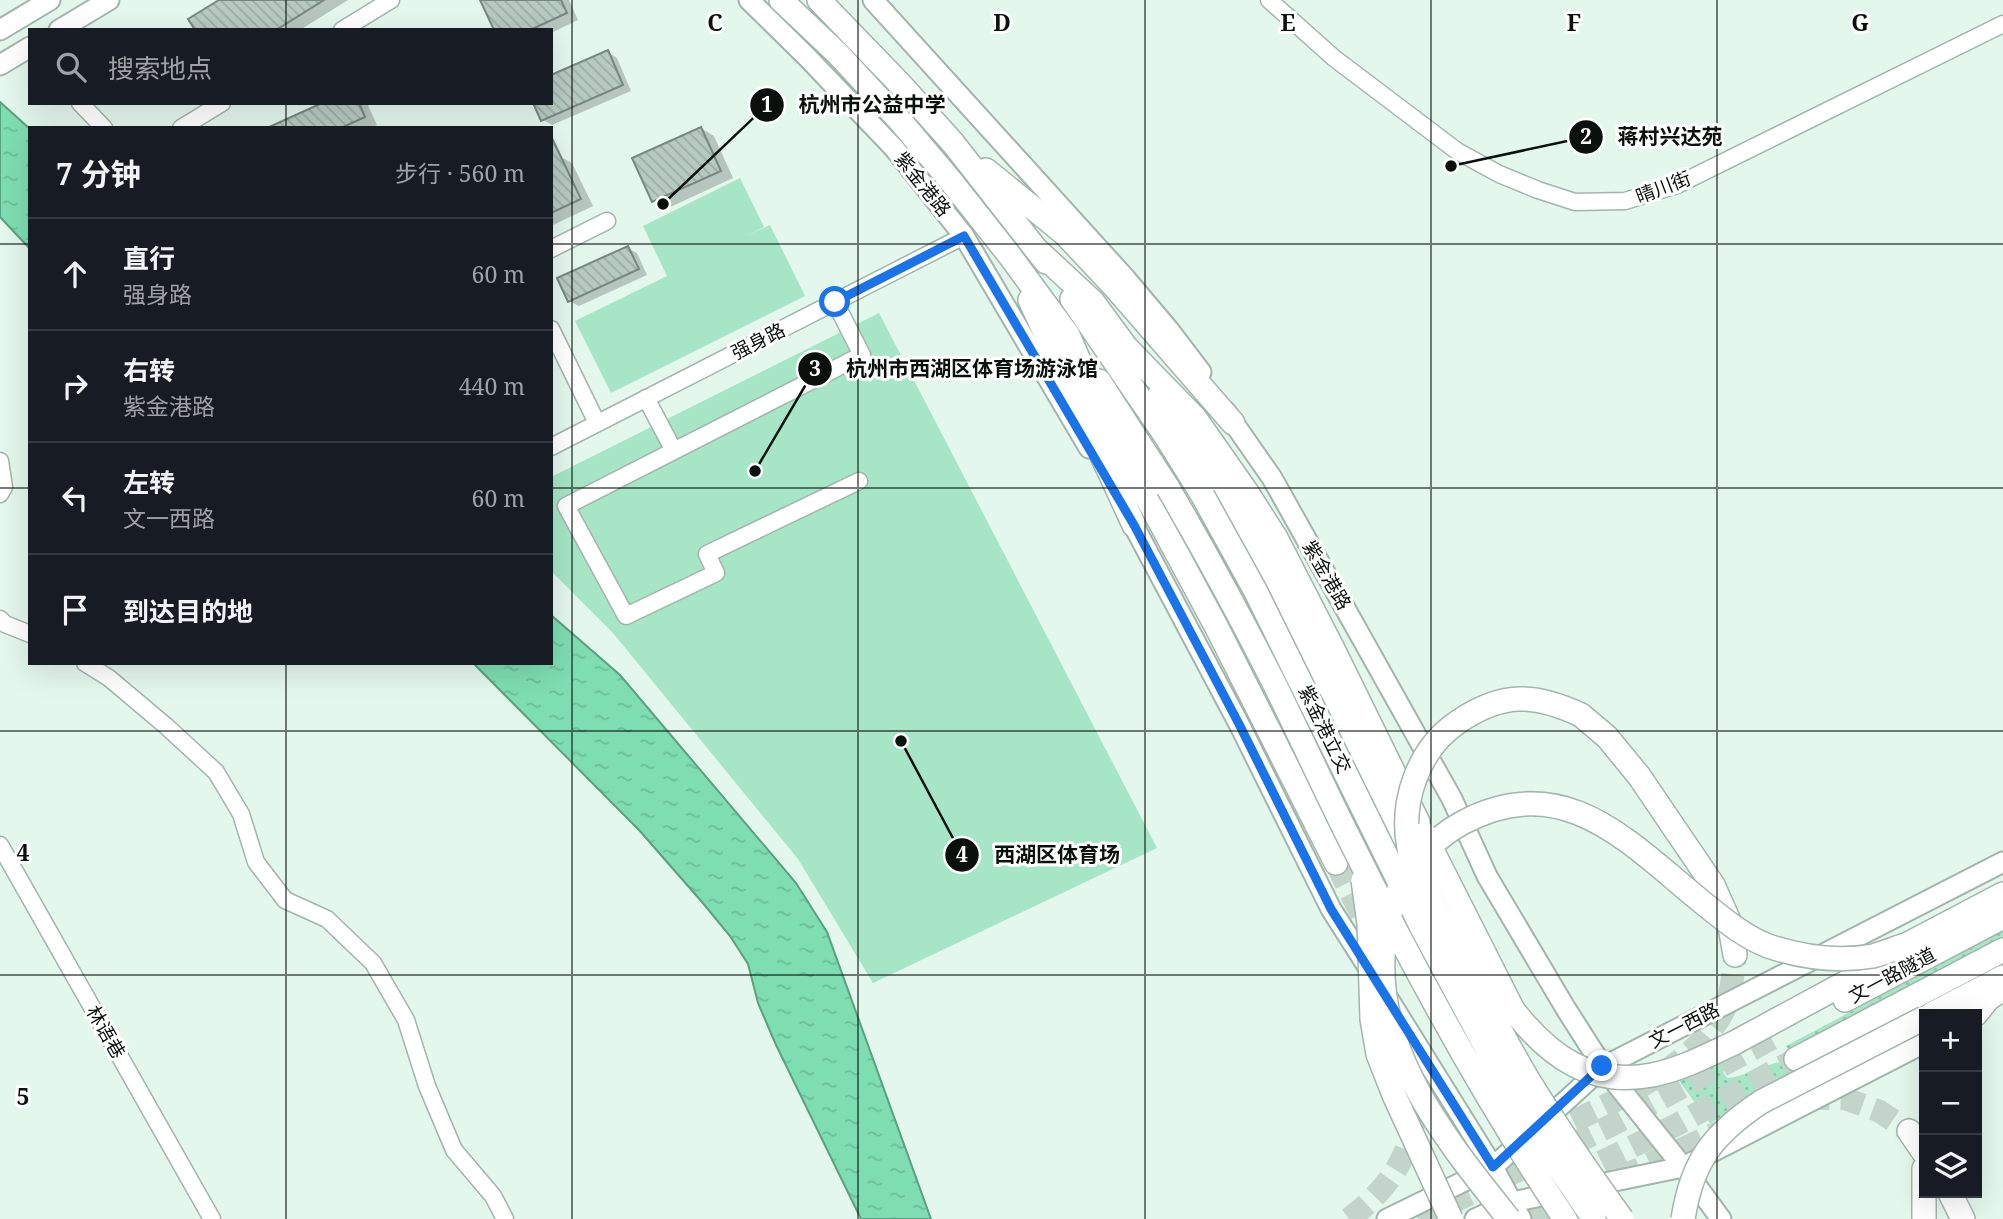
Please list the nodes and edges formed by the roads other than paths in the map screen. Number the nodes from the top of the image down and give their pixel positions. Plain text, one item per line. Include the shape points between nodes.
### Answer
1 (50, 0) edge
2 (109, 0) edge
3 (391, 0) edge
4 (749, 0) edge
5 (781, 0) edge
6 (819, 0) edge
7 (873, 0) edge
8 (1269, 0) edge
9 (2003, 23) edge
10 (62, 28) edge
11 (345, 28) edge
12 (0, 30) edge
13 (28, 50) edge
14 (0, 65) edge
15 (82, 105) edge
16 (219, 105) edge
17 (102, 126) edge
18 (184, 126) edge
19 (953, 143) junction
20 (607, 220) dead end
21 (964, 236) junction
22 (553, 248) edge
23 (1037, 250) junction
24 (1010, 256) junction
25 (835, 302) junction
26 (553, 333) edge
27 (1068, 335) junction
28 (646, 398) junction
29 (1233, 422) junction
30 (597, 423) junction
31 (553, 446) edge
32 (674, 451) junction
33 (0, 461) edge
34 (859, 481) dead end
35 (0, 494) edge
36 (1237, 496) junction
37 (1134, 525) junction
38 (0, 619) edge
39 (28, 633) edge
40 (88, 665) edge
41 (1349, 838) junction
42 (0, 845) edge
43 (1409, 850) junction
44 (2003, 862) edge
45 (1336, 863) tunnel mouth
46 (2003, 894) edge
47 (2003, 917) edge
48 (1908, 944) junction
49 (2003, 950) edge
50 (1735, 955) tunnel mouth
51 (2003, 977) edge
52 (2003, 989) edge
53 (2003, 1002) edge
54 (1941, 1009) edge
55 (1980, 1009) edge
56 (1982, 1012) edge
57 (1919, 1021) edge
58 (1780, 1034) tunnel mouth
59 (1919, 1046) edge
60 (1796, 1059) tunnel mouth
61 (1602, 1066) junction
62 (1909, 1132) tunnel mouth
63 (1919, 1146) edge
64 (1493, 1167) junction
65 (1683, 1167) junction
66 (1924, 1198) edge
67 (1952, 1198) edge
68 (1514, 1214) edge
69 (212, 1219) edge
70 (505, 1219) edge
71 (1387, 1219) edge
72 (1451, 1219) edge
73 (1475, 1219) edge
74 (1565, 1219) edge
75 (1594, 1219) edge
76 (1622, 1219) edge
77 (1683, 1219) edge
78 (1721, 1219) edge
79 (1924, 1219) edge
80 (1963, 1219) edge

1 - 12 main road
2 - 10 main road
3 - 11 street
4 - 21 main road, 紫金港路 via 894,148
5 - 24 highway via 902,123
6 - 19 highway
7 - 29 main road, 紫金港路 via 1117,269 1205,377
8 - 9 street, 晴川街 via 1334,58 1457,151 1499,174 1575,202 1625,201 1677,185
13 - 14 main road
15 - 17 street
16 - 18 street
19 - 23 highway
19 - 29 highway via 1065,234
20 - 22 street
21 - 25 street, 强身路
21 - 37 main road, 紫金港路
23 - 36 highway via 1093,302 1126,346 1195,418
23 - 75 highway, 紫金港立交, bridge via 1203,496 1262,602 1489,1054
24 - 27 highway
24 - 37 highway
25 - 28 street, 强身路
25 - 32 street via 862,355
26 - 30 street
27 - 41 highway, 紫金港立交, bridge via 1210,559
27 - 45 highway via 1104,418
28 - 30 street, 强身路
28 - 32 street
29 - 61 main road, 紫金港路 via 1272,478 1452,799 1487,876
30 - 31 street, 强身路
32 - 34 street via 566,506 626,616 716,573 707,554
33 - 35 street via 4,487
36 - 43 highway via 1269,571
36 - 48 highway, bridge via 1276,538 1506,999 1534,1034 1563,1059 1589,1072 1626,1079 1675,1069 1746,1037
37 - 64 main road, 紫金港路 via 1331,909
38 - 39 street
40 - 70 street via 109,677 216,772 241,814 256,862 285,900 327,919 373,962 406,1020 453,1150 493,1196
41 - 72 highway, bridge via 1366,890 1378,1054
41 - 74 highway, 紫金港立交, bridge via 1478,1082
42 - 69 street, 林语巷
43 - 50 highway, bridge via 1408,806 1415,776 1431,747 1448,729 1486,706 1510,698 1560,705 1581,715 1607,737 1639,776 1713,885 1729,921
43 - 76 highway, bridge via 1530,1083
44 - 61 main road, 文一西路
46 - 48 highway
47 - 58 highway, 文一路隧道
48 - 68 highway, bridge via 1851,959 1824,958 1768,945 1735,928 1607,826 1558,806 1516,804 1478,814 1456,826 1413,866 1397,895 1384,944 1384,996 1397,1047 1420,1096 1456,1151
49 - 60 highway, 文一路隧道
51 - 54 highway
52 - 55 highway
53 - 56 main road
57 - 77 highway, bridge via 1743,1115 1698,1164
59 - 65 main road
61 - 64 main road, 文一西路
61 - 65 main road, 紫金港路
62 - 63 highway
64 - 68 main road, 紫金港路
64 - 71 main road, 文一西路
65 - 68 main road
65 - 78 main road, 紫金港路
66 - 79 highway
67 - 80 highway
68 - 73 main road

